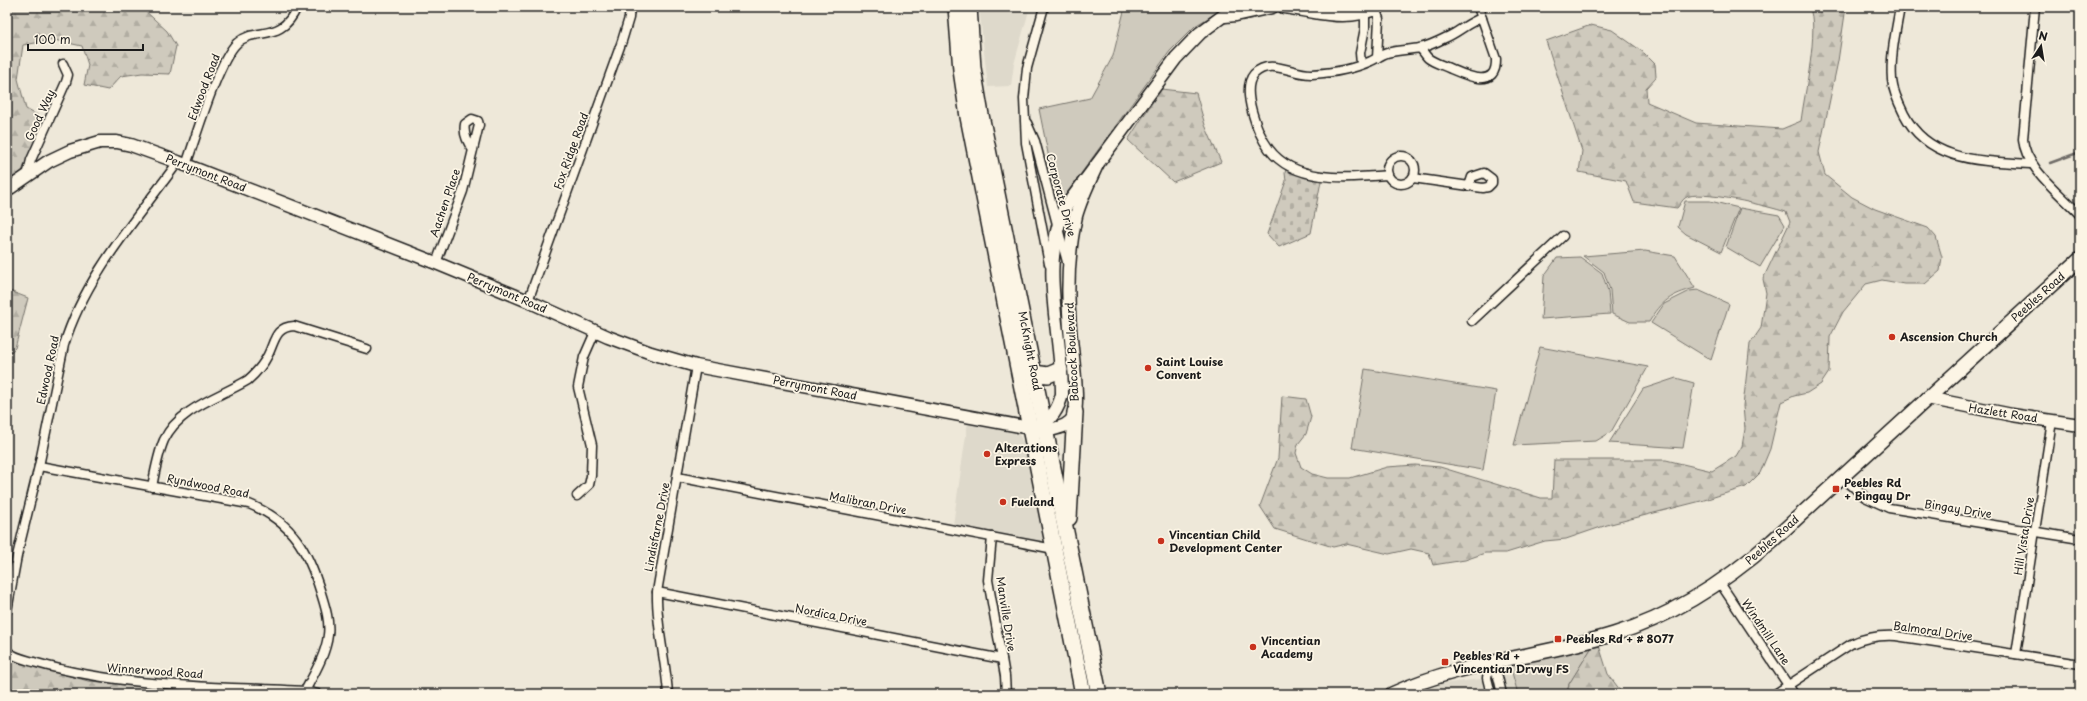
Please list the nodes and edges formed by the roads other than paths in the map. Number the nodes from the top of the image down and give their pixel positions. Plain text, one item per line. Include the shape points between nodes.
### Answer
1 (297, 7) edge
2 (630, 7) edge
3 (956, 7) edge
4 (969, 7) edge
5 (1044, 7) edge
6 (1235, 7) edge
7 (1272, 7) edge
8 (1284, 7) edge
9 (1478, 7) edge
10 (1900, 7) edge
11 (2035, 7) edge
12 (1372, 8) edge
13 (1225, 16) junction
14 (1482, 18) junction
15 (1420, 48) junction
16 (1376, 58) junction
17 (63, 64) dead end
18 (1361, 64) junction
19 (1026, 121) junction
20 (473, 150) dead end
21 (182, 163) junction
22 (2031, 164) junction
23 (1097, 165) junction
24 (27, 176) junction
25 (1388, 176) junction
26 (1413, 178) junction
27 (1469, 186) dead end
28 (7, 190) edge
29 (2080, 215) edge
30 (1058, 228) junction
31 (1563, 236) dead end
32 (2080, 259) edge
33 (436, 263) junction
34 (1069, 277) junction
35 (1051, 278) junction
36 (528, 301) junction
37 (1472, 321) dead end
38 (595, 332) junction
39 (367, 349) dead end
40 (696, 366) junction
41 (1060, 370) junction
42 (1034, 373) junction
43 (1927, 398) junction
44 (1075, 412) junction
45 (2052, 421) junction
46 (2080, 425) edge
47 (1045, 427) junction
48 (1029, 428) junction
49 (39, 466) junction
50 (677, 477) junction
51 (1842, 477) junction
52 (152, 487) junction
53 (576, 496) dead end
54 (2036, 533) junction
55 (992, 537) junction
56 (2080, 539) edge
57 (1068, 541) junction
58 (1054, 549) junction
59 (1720, 583) junction
60 (657, 592) junction
61 (7, 611) edge
62 (7, 651) edge
63 (2016, 654) junction
64 (1002, 659) junction
65 (1489, 663) junction
66 (2080, 664) edge
67 (1079, 674) junction
68 (1788, 685) junction
69 (305, 691) junction
70 (318, 694) edge
71 (668, 694) edge
72 (1006, 694) edge
73 (1079, 694) edge
74 (1083, 694) edge
75 (1099, 694) edge
76 (1392, 694) edge
77 (1491, 694) edge
78 (1502, 694) edge
79 (1775, 694) edge
80 (1794, 694) edge

1 - 21 street, Edwood Road via 291,18 281,27 241,40 228,55
2 - 36 street, Fox Ridge Road via 622,41
3 - 48 highway, McKnight Road via 960,70 968,117
4 - 42 highway, McKnight Road via 973,68 980,115
5 - 19 street, Corporate Drive via 1025,79
6 - 13 street, Babcock Boulevard
7 - 13 street, Babcock Boulevard via 1236,16
8 - 12 street via 1339,16
9 - 14 street
10 - 22 street via 1892,58 1892,82 1899,105 1911,126 1934,146 1953,155 1979,161
11 - 22 street via 2023,139 2025,153
12 - 16 street via 1379,19
12 - 18 street via 1364,28
13 - 23 street, Babcock Boulevard via 1187,45
14 - 15 street via 1448,37
14 - 15 street via 1496,59 1494,70 1486,78 1470,78 1439,64
15 - 16 street via 1386,53
16 - 18 street
17 - 24 street, Good Way via 68,75 66,82 31,160
18 - 25 street via 1312,74 1275,66 1265,67 1252,77 1248,95 1264,141 1272,153 1284,163 1322,176
19 - 30 street, Corporate Drive via 1035,141
19 - 35 street, Corporate Drive via 1026,143
20 - 33 street, Aachen Place via 463,192
21 - 24 street, Perrymont Road via 124,143 100,142 61,154
21 - 33 street, Perrymont Road
21 - 49 street, Edwood Road via 98,272 74,315 64,345
22 - 29 street
23 - 30 street, Babcock Boulevard via 1068,203
23 - 34 street, Babcock Boulevard via 1076,217
24 - 28 street, Perrymont Road
25 - 26 street via 1394,183 1399,184 1408,183
25 - 26 street via 1389,162 1401,156 1413,162 1416,171
26 - 27 street
30 - 34 street, Corporate Drive
30 - 35 street, Babcock Boulevard
31 - 37 street
32 - 43 main road, Peebles Road
33 - 36 street, Perrymont Road
34 - 44 street, Babcock Boulevard
35 - 41 street, Babcock Boulevard
36 - 38 street, Perrymont Road
38 - 40 street, Perrymont Road via 651,353
38 - 53 street via 584,357 578,387 592,445 591,476 589,485
39 - 52 street via 294,326 282,329 256,373 190,412 170,430 160,451
40 - 48 street, Perrymont Road
40 - 50 street, Lindisfarne Drive
41 - 42 highway via 1048,375
41 - 47 street, Babcock Boulevard via 1061,400
42 - 47 highway, McKnight Road
43 - 45 street, Hazlett Road
43 - 51 main road, Peebles Road
44 - 47 street, Babcock Boulevard via 1067,425
44 - 57 highway
45 - 46 street, Hazlett Road
45 - 54 street, Hill Vista Drive
47 - 48 street, Babcock Boulevard
47 - 57 highway, McKnight Road
48 - 58 highway, McKnight Road
49 - 52 street, Ryndwood Road
49 - 61 street, Edwood Road via 17,556
50 - 55 street, Malibran Drive
50 - 60 street, Lindisfarne Drive
51 - 54 street, Bingay Drive via 1865,498 1889,508
51 - 59 main road, Peebles Road via 1756,555
52 - 69 street, Ryndwood Road via 249,504 267,513 298,539 313,568 328,624 326,643
54 - 56 street, Bingay Drive
54 - 63 street, Hill Vista Drive
55 - 58 street, Malibran Drive
55 - 64 street, Manville Drive via 988,580
57 - 75 highway, McKnight Road
58 - 67 highway, McKnight Road
59 - 65 main road, Peebles Road via 1681,606 1630,629
59 - 68 street, Windmill Lane
60 - 64 street, Nordica Drive
60 - 71 street, Lindisfarne Drive via 657,618
62 - 69 street, Winnerwood Road via 45,665 110,679
63 - 66 street, Balmoral Drive
63 - 68 street, Balmoral Drive via 1896,636 1872,637 1851,644
64 - 72 street, Manville Drive
65 - 76 main road, Peebles Road via 1448,672
65 - 77 street via 1487,678
65 - 78 street via 1498,677
67 - 73 highway
67 - 74 highway, McKnight Road
68 - 79 street, Balmoral Drive
68 - 80 street, Windmill Lane
69 - 70 street, Winnerwood Road

